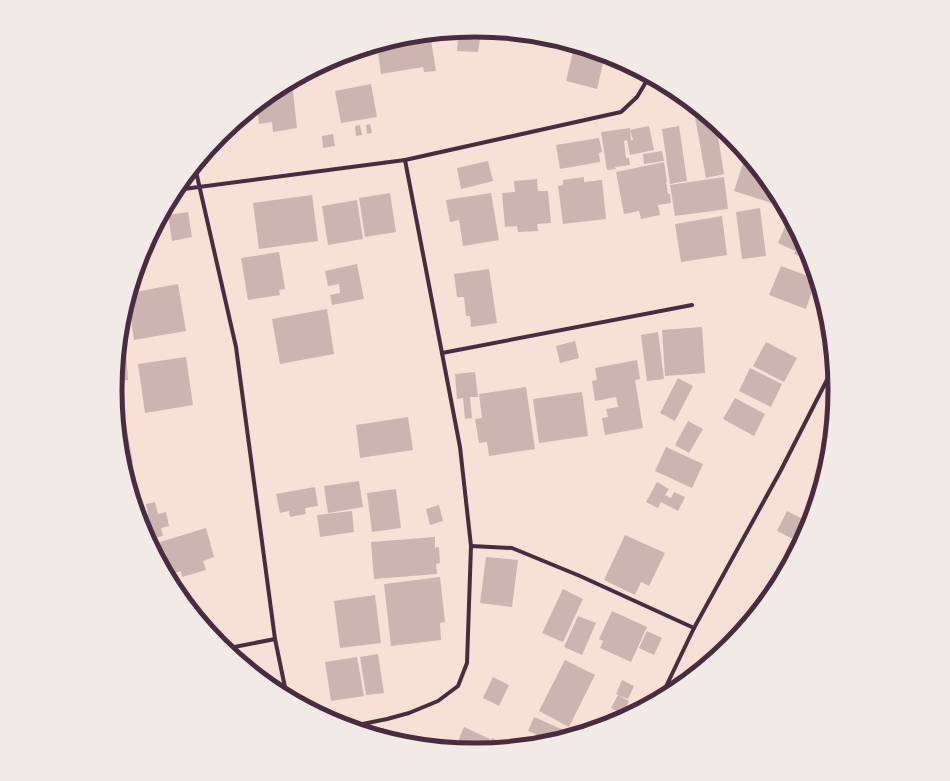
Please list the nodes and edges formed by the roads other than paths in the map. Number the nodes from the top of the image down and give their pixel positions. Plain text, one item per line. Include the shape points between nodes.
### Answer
1 (647, 81) edge
2 (406, 160) junction
3 (197, 173) edge
4 (200, 186) junction
5 (185, 188) edge
6 (692, 306) dead end
7 (442, 353) junction
8 (828, 378) edge
9 (471, 546) junction
10 (694, 628) junction
11 (275, 639) junction
12 (232, 647) edge
13 (285, 688) edge
14 (665, 688) edge
15 (360, 725) edge

1 - 2 street via 637,97 621,112
2 - 4 street
2 - 7 street
3 - 4 street
4 - 5 street
4 - 11 street via 236,347
6 - 7 street
7 - 9 street via 460,447
8 - 10 street via 781,470
9 - 10 street via 512,548
9 - 15 street via 467,663 458,686 438,701 409,713
10 - 14 street
11 - 12 street
11 - 13 street

